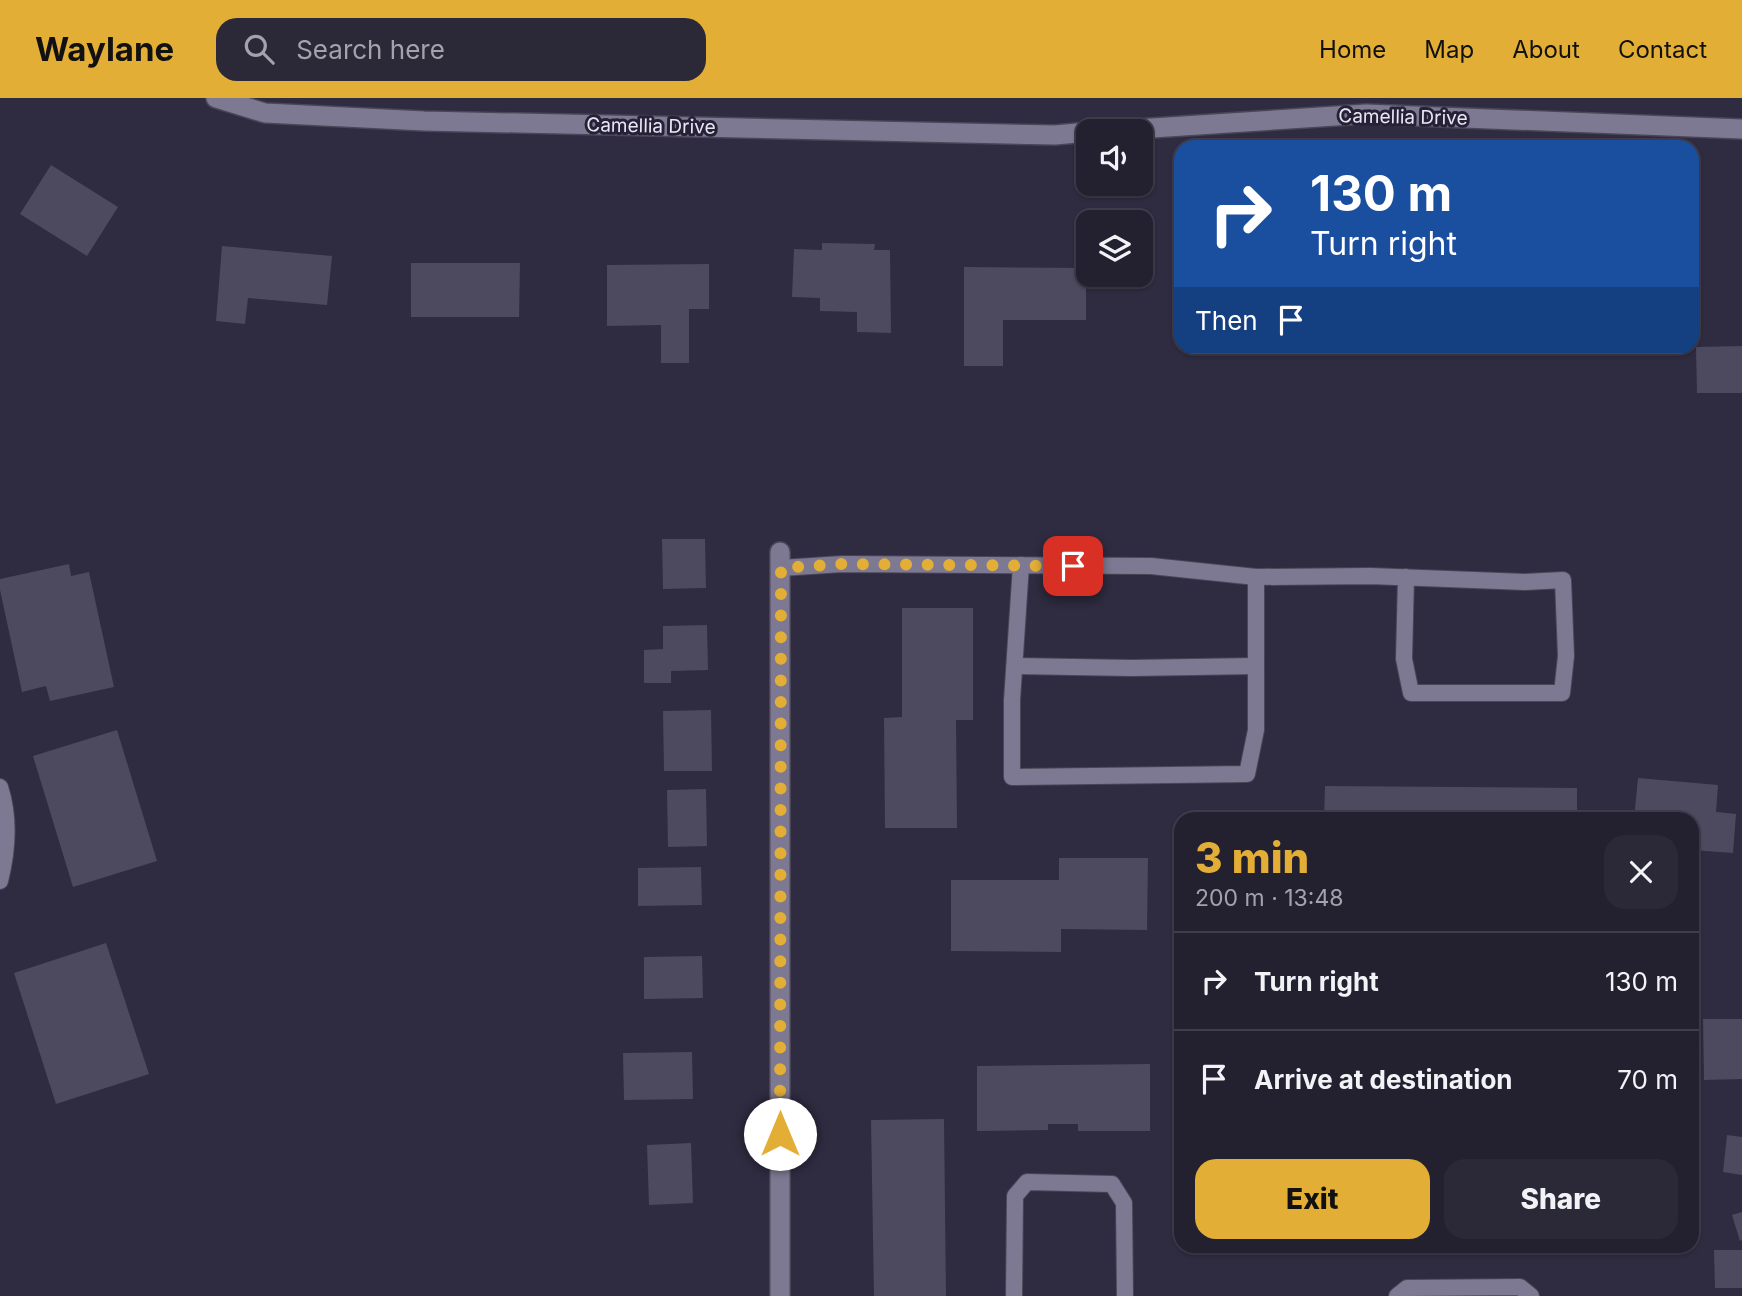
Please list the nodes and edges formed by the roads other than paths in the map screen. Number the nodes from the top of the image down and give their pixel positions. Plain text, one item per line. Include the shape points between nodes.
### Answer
1 (216, 98) edge
2 (1366, 106) edge
3 (1153, 126) edge
4 (1742, 129) edge
5 (1076, 133) edge
6 (781, 560) joint
7 (1021, 565) junction
8 (1256, 577) junction
9 (1406, 577) junction
10 (1015, 666) junction
11 (1256, 666) junction
12 (0, 787) edge
13 (0, 881) edge
14 (780, 1296) edge
15 (1014, 1296) edge
16 (1125, 1296) edge
17 (1397, 1296) edge
18 (1531, 1296) edge

1 - 5 street, Camellia Drive via 265,113 424,121
2 - 3 street, Camellia Drive
2 - 4 street, Camellia Drive
6 - 7 lane
6 - 14 street
7 - 8 lane via 1151,566
7 - 10 lane
8 - 9 lane
8 - 11 lane
9 - 9 lane via 1563,580 1566,656 1562,693 1411,693 1404,659
10 - 11 lane
10 - 11 lane via 1012,777 1247,774 1256,730
12 - 13 lane via 8,838
15 - 16 lane via 1015,1196 1027,1182 1112,1184 1124,1203
17 - 18 lane via 1407,1288 1482,1287 1520,1287

